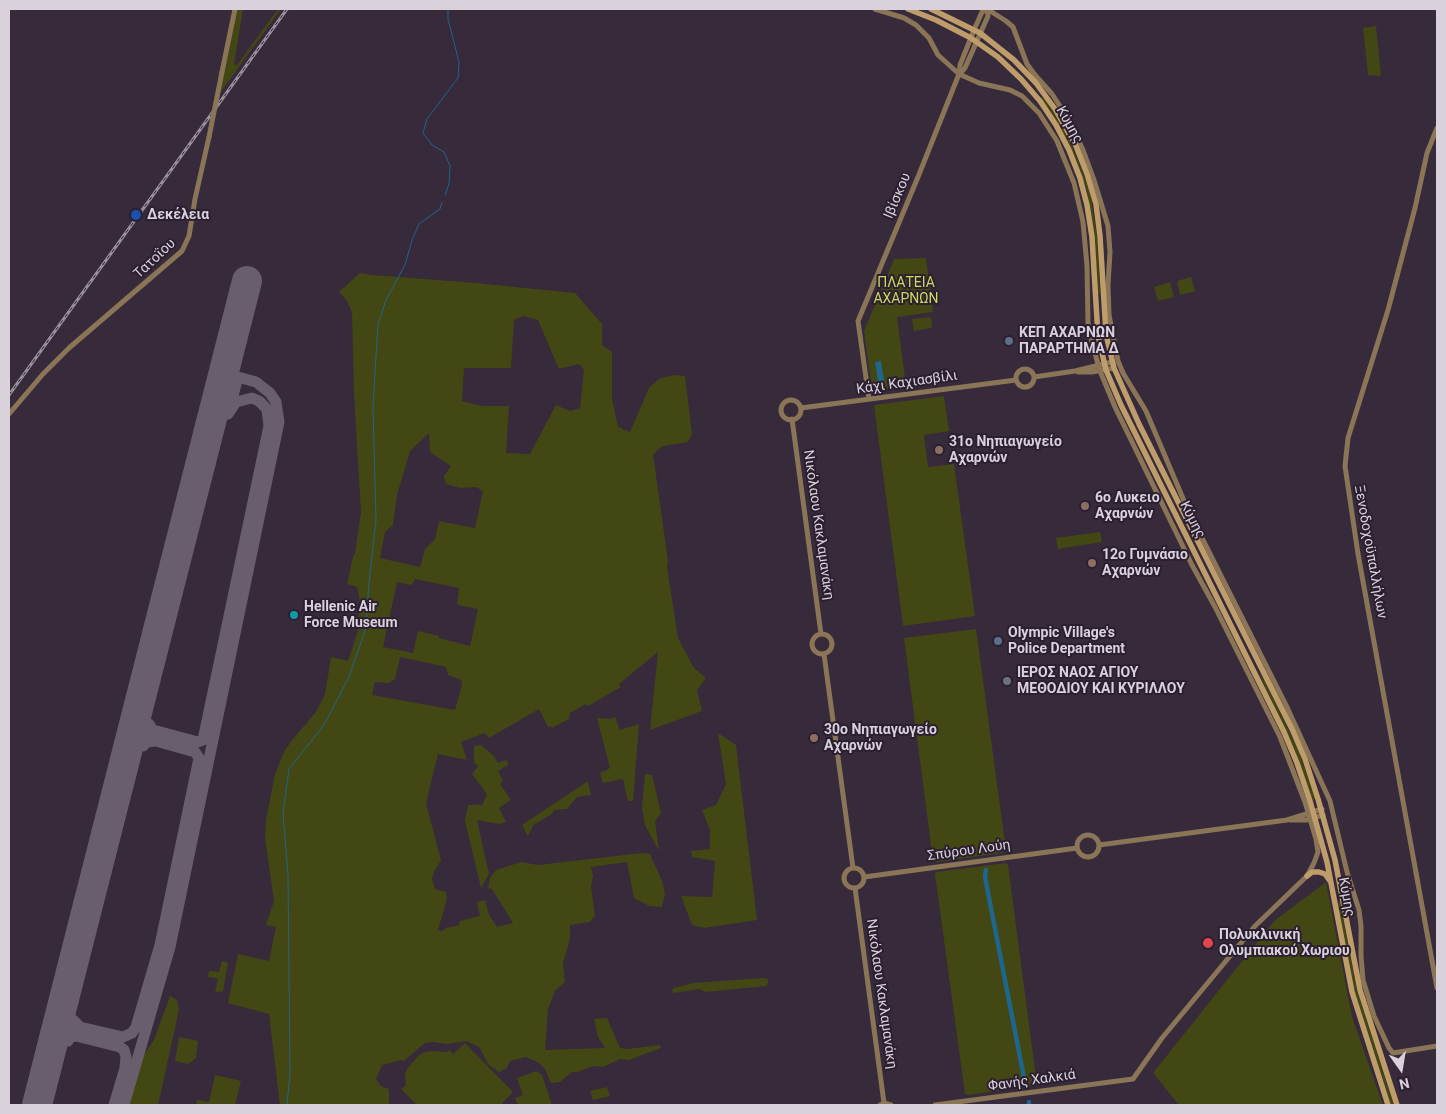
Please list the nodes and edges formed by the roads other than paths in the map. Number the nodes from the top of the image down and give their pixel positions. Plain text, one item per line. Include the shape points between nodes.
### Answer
1 (235, 9) edge
2 (875, 9) edge
3 (908, 9) edge
4 (931, 9) edge
5 (987, 9) edge
6 (977, 32) junction
7 (974, 39) junction
8 (959, 74) junction
9 (1437, 128) edge
10 (1113, 365) junction
11 (1102, 367) junction
12 (1034, 377) junction
13 (1016, 380) junction
14 (869, 399) junction
15 (801, 408) junction
16 (9, 414) edge
17 (792, 419) junction
18 (821, 634) junction
19 (824, 654) junction
20 (1322, 812) junction
21 (1312, 815) junction
22 (1099, 845) junction
23 (1077, 848) junction
24 (852, 868) junction
25 (1307, 876) junction
26 (864, 877) junction
27 (1331, 882) junction
28 (855, 888) junction
29 (1437, 988) edge
30 (1437, 1046) edge
31 (882, 1104) edge
32 (891, 1105) edge
33 (935, 1105) edge
34 (1388, 1105) edge
35 (1397, 1105) edge

1 - 16 street, Τατοΐου, bridge via 189,236 182,251 69,348
2 - 8 street via 916,25 929,38 938,55
3 - 7 main road, Κύμης
4 - 6 main road, Κύμης
5 - 6 street, Ιβίσκου via 988,16
5 - 30 street via 1013,27 1027,64 1052,94 1083,150 1108,226 1109,315 1118,361 1146,411 1187,508 1286,705 1330,801 1361,920 1361,956 1371,1009 1393,1053
6 - 7 street, Ιβίσκου
6 - 10 main road, Κύμης via 1003,50 1036,83 1056,109 1076,146 1096,204 1105,322
7 - 8 street, Ιβίσκου via 965,68
7 - 11 main road, Κύμης via 1009,67 1035,95 1056,125 1074,161 1087,205 1092,237
8 - 11 street via 979,83 1010,90 1028,100 1063,154 1083,222 1088,323
8 - 14 street, Ιβίσκου via 858,321
9 - 29 street, Ξενοδοχοϋπαλλήλων via 1427,153 1388,310 1348,438 1345,466
10 - 11 street
10 - 20 main road, Κύμης via 1138,424 1292,729
11 - 12 street
11 - 21 main road, Κύμης via 1284,732 1301,772
12 - 13 street via 1026,388 1019,386
12 - 13 street via 1030,370 1023,369 1018,372
13 - 14 street, Κάχι Καχιασβίλι
14 - 15 street, Κάχι Καχιασβίλι
15 - 17 street via 800,414
15 - 17 street via 793,400 783,404 782,414
17 - 18 street, Νικόλαου Κακλαμανάκη
18 - 19 street via 830,637 832,643
18 - 19 street via 814,637 812,645 816,652
19 - 24 street
20 - 21 street
20 - 35 main road, Κύμης via 1335,860 1360,990
21 - 22 street via 1295,821
21 - 25 street via 1318,852
21 - 27 main road, Κύμης
22 - 23 street via 1097,853 1089,858 1080,854
22 - 23 street via 1095,837 1086,835 1078,841
23 - 26 street, Σπύρου Λούη
24 - 26 street via 861,870
24 - 28 street via 847,870 844,879 847,885
25 - 27 main road via 1319,872
25 - 33 street, Φανής Χαλκιά via 1255,926 1162,1038 1133,1079
26 - 28 street via 862,884
27 - 34 main road, Κύμης via 1352,992
28 - 31 street, Νικόλαου Κακλαμανάκη
31 - 32 street

